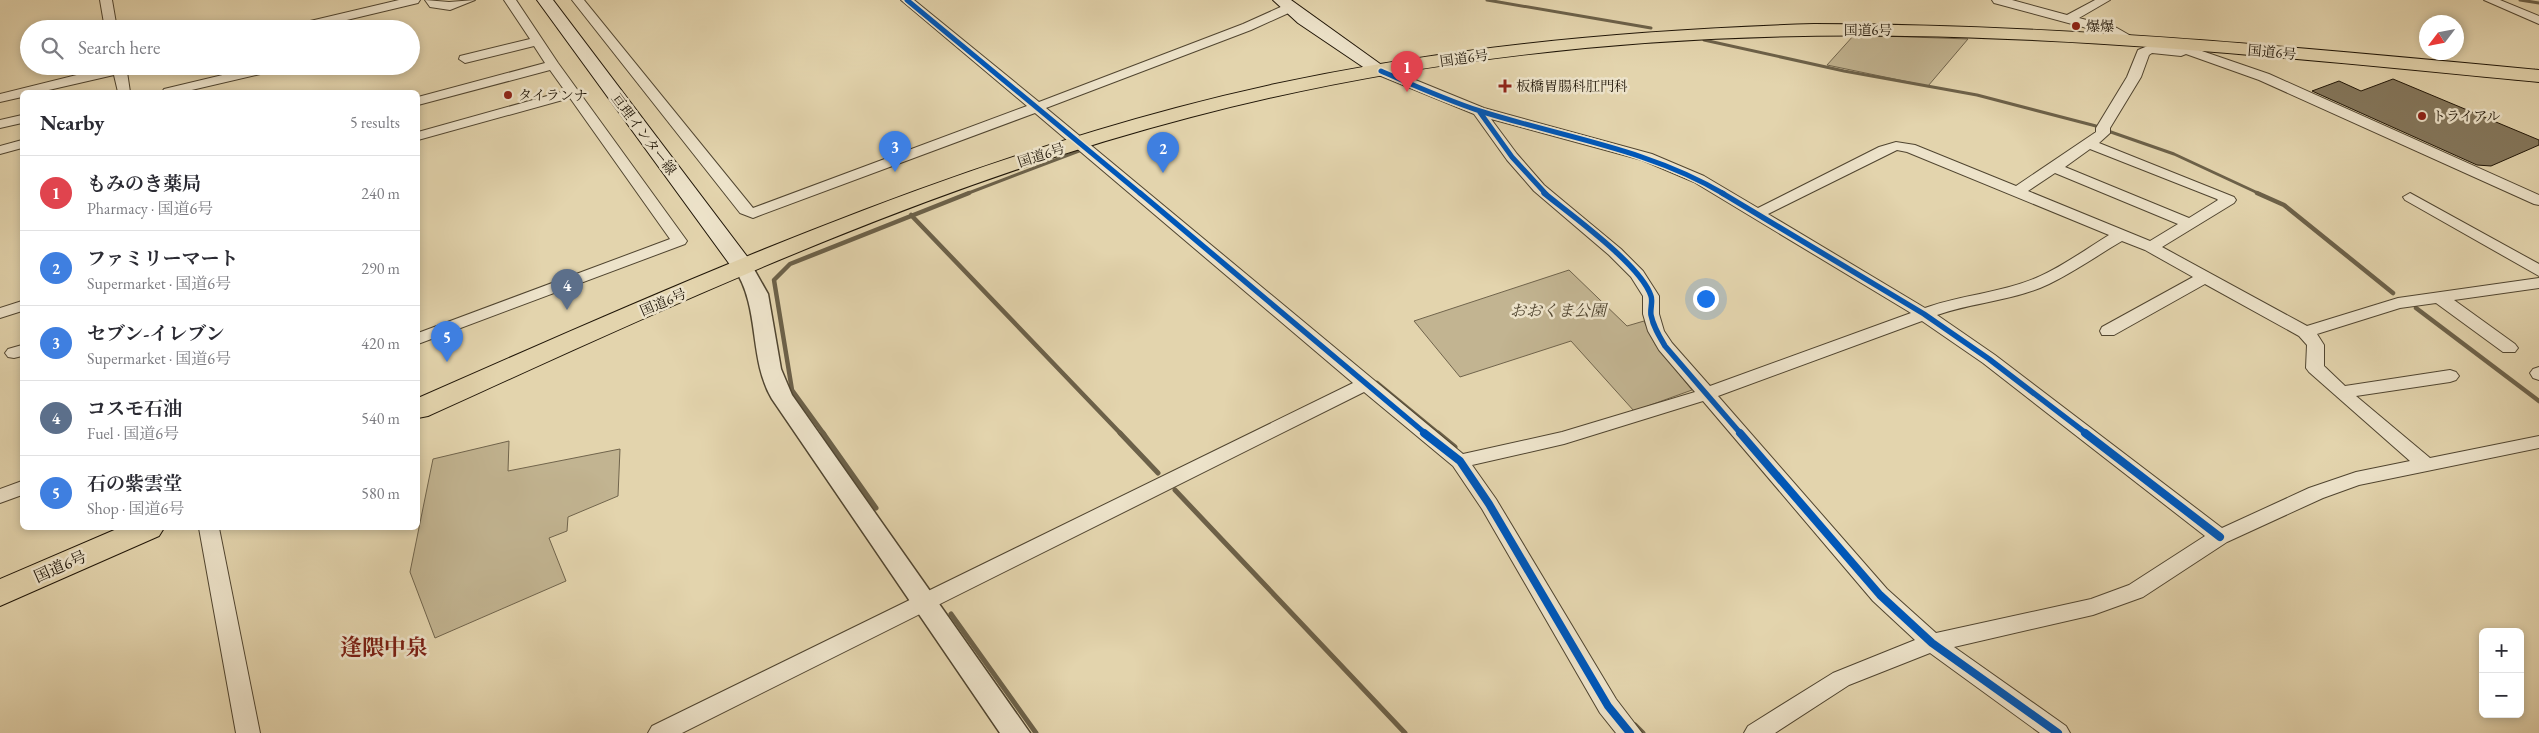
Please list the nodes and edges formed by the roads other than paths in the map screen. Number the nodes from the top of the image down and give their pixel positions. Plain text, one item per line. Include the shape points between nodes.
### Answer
1 (106, 0) edge
2 (414, 0) edge
3 (431, 0) edge
4 (470, 0) edge
5 (510, 0) edge
6 (545, 0) edge
7 (578, 0) edge
8 (906, 0) edge
9 (1998, 0) edge
10 (2104, 0) edge
11 (2490, 0) edge
12 (1285, 4) edge
13 (2068, 18) junction
14 (109, 20) edge
15 (331, 20) edge
16 (2539, 20) edge
17 (2132, 40) junction
18 (537, 41) junction
19 (2167, 43) junction
20 (2198, 53) junction
21 (465, 59) dead end
22 (553, 65) junction
23 (1382, 71) junction
24 (92, 75) edge
25 (120, 75) edge
26 (239, 75) edge
27 (2539, 76) edge
28 (35, 90) edge
29 (124, 90) edge
30 (177, 90) edge
31 (573, 93) junction
32 (20, 94) edge
33 (0, 98) edge
34 (420, 100) edge
35 (1035, 108) junction
36 (1479, 111) junction
37 (20, 119) edge
38 (0, 124) edge
39 (420, 139) edge
40 (1079, 143) junction
41 (2089, 144) junction
42 (20, 145) edge
43 (0, 150) edge
44 (2053, 167) junction
45 (2018, 191) junction
46 (2410, 197) dead end
47 (2539, 201) edge
48 (1757, 214) junction
49 (2189, 223) junction
50 (2121, 235) junction
51 (2151, 247) junction
52 (744, 268) junction
53 (2539, 271) edge
54 (2207, 276) junction
55 (2539, 283) edge
56 (2438, 297) junction
57 (20, 307) edge
58 (0, 313) edge
59 (1924, 314) junction
60 (2108, 331) dead end
61 (2305, 332) junction
62 (420, 338) edge
63 (2509, 348) dead end
64 (2450, 376) dead end
65 (1365, 384) junction
66 (2341, 393) junction
67 (1706, 394) junction
68 (420, 408) edge
69 (2539, 442) edge
70 (1460, 461) junction
71 (2425, 464) junction
72 (20, 489) edge
73 (0, 496) edge
74 (143, 530) edge
75 (208, 530) edge
76 (2220, 537) junction
77 (0, 593) edge
78 (925, 602) junction
79 (1932, 642) junction
80 (248, 733) edge
81 (660, 733) edge
82 (1016, 733) edge
83 (1630, 733) edge
84 (1756, 733) edge
85 (2058, 733) edge

1 - 14 street
2 - 15 street
3 - 4 street via 440,6
5 - 18 street
6 - 52 main road, 亘理インター線
7 - 35 street via 745,210 752,213
8 - 35 street
9 - 13 street
10 - 13 street
11 - 16 street
12 - 23 main road
12 - 35 street via 1247,27
13 - 17 street
17 - 19 highway, 国道6号
17 - 23 highway, 国道6号 via 1900,30 1791,30 1674,35 1506,52
18 - 21 street
18 - 22 street
19 - 20 street
19 - 27 highway, 国道6号
20 - 41 street via 2150,49 2143,53 2134,77 2103,128 2104,133
20 - 47 street via 2264,77
22 - 31 street
22 - 34 street
23 - 36 street
23 - 40 highway, 国道6号 via 1203,108
24 - 28 street
25 - 29 street
26 - 30 street
31 - 39 street via 495,121
31 - 62 street via 679,241
32 - 33 street
35 - 40 street
36 - 48 street via 1647,157 1699,179
36 - 67 street via 1534,183 1637,274 1651,296 1656,332
37 - 38 street
40 - 52 highway, 国道6号 via 924,196
40 - 65 street
41 - 44 street
41 - 49 street via 2229,200
42 - 43 street
44 - 45 street
44 - 49 street
45 - 48 street via 1910,148 1896,146
45 - 50 street
46 - 53 street
48 - 59 street
49 - 51 street
50 - 51 street
50 - 59 street via 2043,281 1961,301
51 - 54 street
52 - 68 highway, 国道6号
52 - 78 street via 754,279 760,300 776,384 793,414
54 - 60 street
54 - 61 street
55 - 56 street
56 - 61 street via 2398,303
56 - 63 street
57 - 58 street
59 - 67 street
59 - 76 street via 1989,359
61 - 66 street via 2316,342 2315,368
64 - 66 street
65 - 70 street
65 - 78 street
66 - 71 street
67 - 70 street via 1564,438
67 - 79 street via 1880,595
69 - 71 street
70 - 83 street via 1608,706
71 - 76 street via 2356,479 2316,493
72 - 73 street
74 - 77 highway, 国道6号
75 - 80 street
76 - 79 street via 2136,591 2093,607
78 - 81 street
78 - 82 street
79 - 84 street via 1841,679
79 - 85 street

